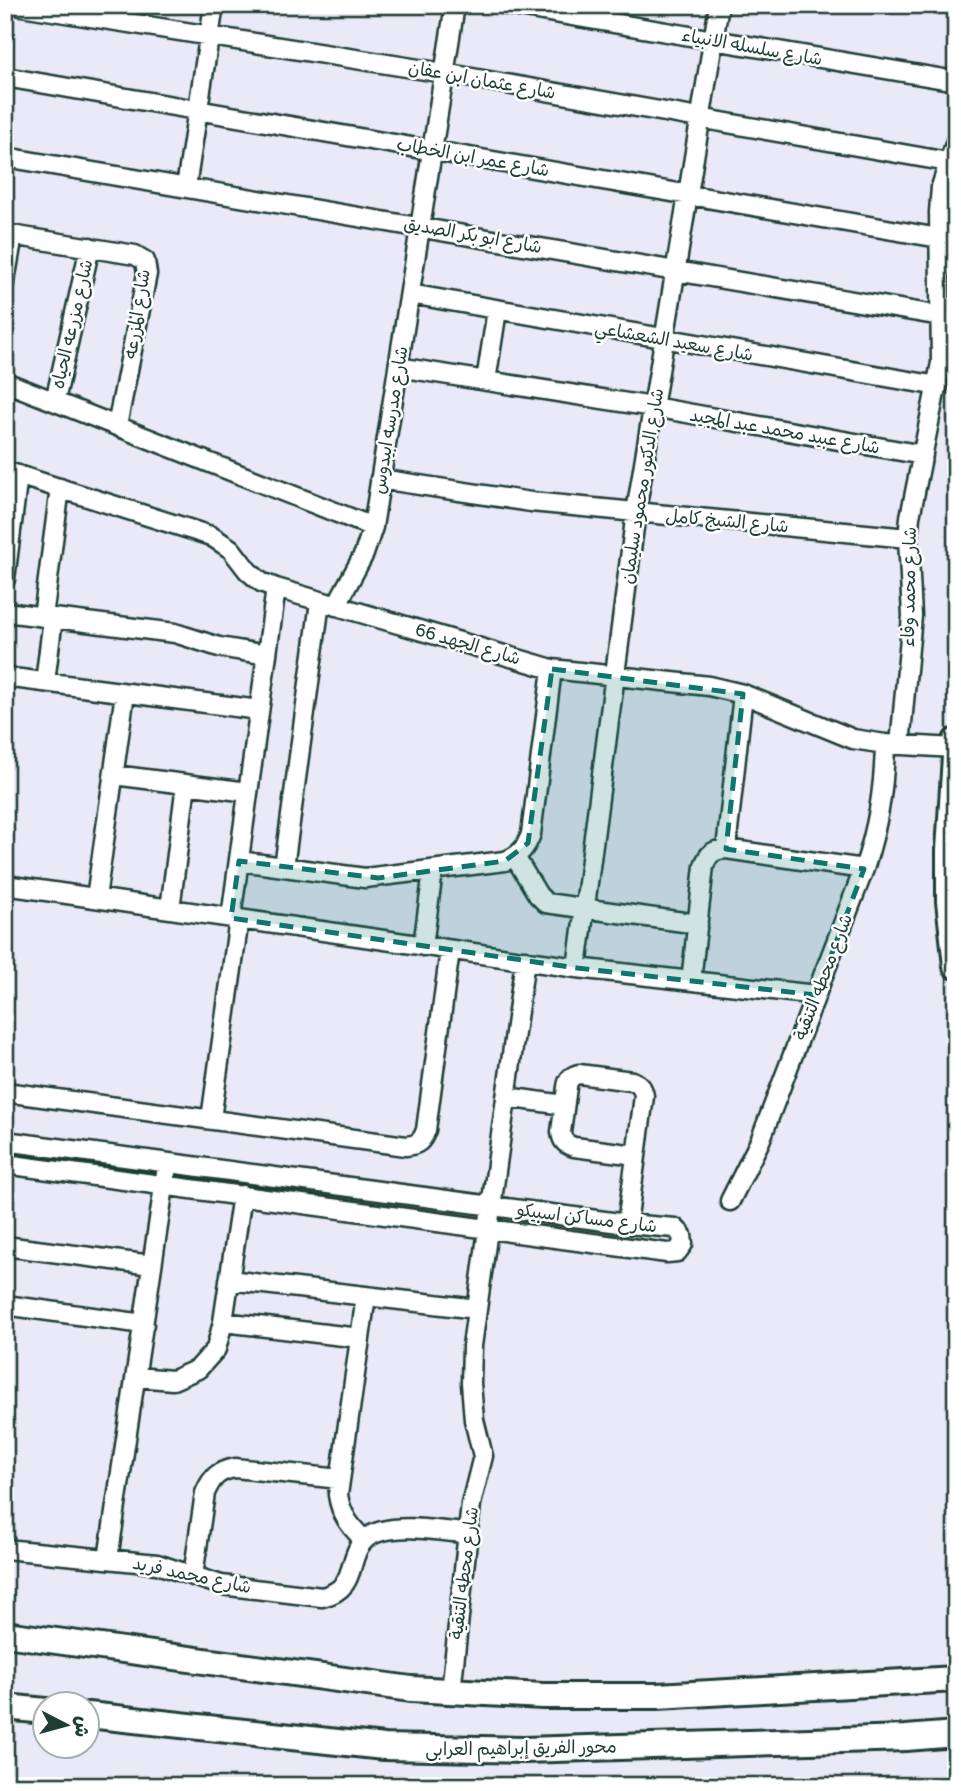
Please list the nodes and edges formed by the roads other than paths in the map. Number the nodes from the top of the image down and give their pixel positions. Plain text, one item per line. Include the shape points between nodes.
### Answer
1 (15, 5) edge
2 (214, 5) edge
3 (455, 5) edge
4 (507, 5) edge
5 (719, 5) edge
6 (209, 36) junction
7 (714, 40) junction
8 (444, 73) junction
9 (5, 77) edge
10 (956, 81) edge
11 (198, 110) junction
12 (701, 118) junction
13 (956, 141) edge
14 (432, 150) junction
15 (5, 157) edge
16 (948, 162) junction
17 (186, 187) junction
18 (688, 193) junction
19 (420, 226) junction
20 (9, 234) edge
21 (939, 238) junction
22 (90, 247) junction
23 (676, 270) junction
24 (5, 281) edge
25 (410, 294) junction
26 (497, 310) junction
27 (941, 316) junction
28 (664, 339) junction
29 (398, 367) junction
30 (486, 381) junction
31 (5, 382) edge
32 (938, 386) junction
33 (55, 401) junction
34 (653, 407) junction
35 (117, 426) junction
36 (923, 455) junction
37 (12, 473) edge
38 (380, 479) junction
39 (60, 488) junction
40 (636, 512) junction
41 (373, 527) junction
42 (908, 538) junction
43 (5, 579) edge
44 (276, 588) junction
45 (328, 604) junction
46 (5, 612) edge
47 (48, 618) junction
48 (267, 655) junction
49 (552, 669) junction
50 (615, 675) junction
51 (5, 677) edge
52 (45, 682) junction
53 (125, 693) junction
54 (743, 694) junction
55 (259, 710) junction
56 (956, 741) edge
57 (892, 745) junction
58 (955, 748) edge
59 (114, 775) junction
60 (186, 784) junction
61 (248, 792) junction
62 (726, 849) junction
63 (515, 857) junction
64 (239, 861) junction
65 (284, 867) junction
66 (864, 869) junction
67 (433, 871) junction
68 (5, 885) edge
69 (96, 898) junction
70 (585, 908) junction
71 (170, 909) junction
72 (235, 918) junction
73 (698, 923) junction
74 (423, 946) junction
75 (450, 950) junction
76 (525, 960) junction
77 (956, 966) edge
78 (577, 968) junction
79 (691, 981) junction
80 (817, 995) junction
81 (5, 1092) edge
82 (506, 1097) junction
83 (564, 1105) junction
84 (211, 1119) junction
85 (5, 1141) edge
86 (636, 1155) junction
87 (168, 1163) junction
88 (5, 1164) edge
89 (164, 1185) junction
90 (242, 1195) junction
91 (730, 1201) dead end
92 (491, 1206) junction
93 (627, 1224) junction
94 (488, 1228) junction
95 (5, 1246) edge
96 (152, 1265) junction
97 (229, 1280) junction
98 (366, 1296) junction
99 (5, 1306) edge
100 (477, 1309) junction
101 (223, 1322) junction
102 (144, 1324) junction
103 (360, 1338) junction
104 (136, 1377) junction
105 (340, 1479) junction
106 (468, 1533) junction
107 (364, 1540) junction
108 (5, 1549) edge
109 (108, 1559) junction
110 (193, 1576) junction
111 (5, 1634) edge
112 (956, 1679) edge
113 (451, 1692) junction
114 (5, 1707) edge
115 (32, 1710) edge
116 (102, 1717) edge
117 (956, 1734) edge

1 - 6 street, شارع عثمان ابن عفان
2 - 6 street
3 - 8 street
4 - 7 street, شارع سلسله الانبياء
5 - 7 street, شارع الدكتور محمود سليمان
6 - 8 street, شارع عثمان ابن عفان
6 - 11 street
7 - 10 street, شارع سلسله الانبياء
7 - 12 street, شارع الدكتور محمود سليمان
8 - 12 street, شارع عثمان ابن عفان
8 - 14 street
9 - 11 street, شارع عمر ابن الخطاب
11 - 14 street, شارع عمر ابن الخطاب
11 - 17 street
12 - 16 street, شارع عثمان ابن عفان
12 - 18 street, شارع الدكتور محمود سليمان
13 - 16 street, شارع محمد وفاء
14 - 18 street, شارع عمر ابن الخطاب
14 - 19 street
15 - 17 street, شارع ابو بكر الصديق
16 - 21 street, شارع محمد وفاء via 941,187
17 - 19 street, شارع ابو بكر الصديق
18 - 21 street, شارع عمر ابن الخطاب
18 - 23 street, شارع الدكتور محمود سليمان
19 - 23 street, شارع ابو بكر الصديق
19 - 25 street, شارع مدرسه ابيدوس
20 - 22 street, شارع المزرعه
20 - 24 street
21 - 27 street, شارع محمد وفاء
22 - 33 street, شارع مزرعه الحياه
22 - 35 street, شارع المزرعه via 141,257 148,267
23 - 27 street, شارع ابو بكر الصديق
23 - 28 street, شارع الدكتور محمود سليمان
25 - 26 street, شارع سعيد الشعشاعي
25 - 29 street, شارع مدرسه ابيدوس
26 - 28 street, شارع سعيد الشعشاعي
26 - 30 street
27 - 32 street, شارع محمد وفاء
28 - 32 street, شارع سعيد الشعشاعي
28 - 34 street, شارع الدكتور محمود سليمان
29 - 30 street, شارع عبيد محمد عبد المجيد
29 - 38 street, شارع مدرسه ابيدوس
30 - 34 street, شارع عبيد محمد عبد المجيد
31 - 33 street
32 - 36 street, شارع محمد وفاء
33 - 35 street
34 - 36 street, شارع عبيد محمد عبد المجيد
34 - 40 street, شارع الدكتور محمود سليمان
35 - 41 street
36 - 42 street, شارع محمد وفاء
37 - 39 street, شارع الجهد 66
37 - 43 street
38 - 40 street, شارع الشيخ كامل via 531,502
38 - 41 street, شارع مدرسه ابيدوس
39 - 44 street, شارع الجهد 66 via 211,536 232,549 261,582
39 - 47 street
40 - 42 street, شارع الشيخ كامل
40 - 50 street, شارع الدكتور محمود سليمان
41 - 45 street, شارع مدرسه ابيدوس via 356,572
42 - 57 street, شارع محمد وفاء via 912,616
44 - 45 street, شارع الجهد 66
44 - 48 street
45 - 49 street, شارع الجهد 66
45 - 65 street
46 - 47 street
47 - 48 street via 175,633
47 - 52 street
48 - 55 street
49 - 50 street, شارع الجهد 66
49 - 63 street via 531,834
50 - 54 street, شارع الجهد 66
50 - 70 street, شارع الدكتور محمود سليمان
51 - 52 street
52 - 53 street
53 - 55 street
53 - 59 street
54 - 57 street, شارع الجهد 66 via 845,737
54 - 62 street
55 - 61 street
56 - 58 street
57 - 58 street, شارع الجهد 66
57 - 66 street, شارع محطه التنقية via 877,829
58 - 77 street via 948,901
59 - 60 street
59 - 69 street
60 - 61 street
60 - 71 street
61 - 64 street
62 - 66 street
62 - 73 street via 707,856
63 - 67 street
63 - 70 street via 541,900
64 - 65 street
64 - 72 street
65 - 67 street via 365,878
66 - 80 street, شارع محطه التنقية
67 - 74 street
68 - 69 street
69 - 71 street
70 - 73 street
70 - 78 street, شارع الدكتور محمود سليمان
71 - 72 street
72 - 74 street
72 - 84 street
73 - 79 street
74 - 75 street
75 - 76 street
75 - 84 street via 426,1130 415,1145
76 - 78 street
76 - 82 street
78 - 79 street
79 - 80 street
80 - 91 street, شارع محطه التنقية via 760,1141
81 - 84 street
82 - 83 street
82 - 92 street
83 - 86 street via 561,1132 567,1144
83 - 86 street via 568,1081 579,1074 639,1084 644,1096
85 - 87 street, شارع مساكن اسبيكو
86 - 93 street
87 - 89 street
87 - 92 street, شارع مساكن اسبيكو
88 - 89 street, شارع مساكن اسبيكو
89 - 90 street, شارع مساكن اسبيكو
89 - 96 street
90 - 94 street, شارع مساكن اسبيكو
90 - 97 street
92 - 93 street, شارع مساكن اسبيكو
92 - 94 street
93 - 94 street, شارع مساكن اسبيكو via 675,1228 682,1235 681,1249 672,1253
94 - 100 street
95 - 96 street
96 - 102 street
97 - 98 street
97 - 101 street
98 - 100 street
98 - 103 street
99 - 102 street
100 - 106 street, شارع محطه التنقية via 471,1383 483,1456
101 - 103 street
101 - 104 street via 216,1349 198,1369 173,1380
102 - 104 street
103 - 105 street
104 - 109 street
105 - 107 street via 340,1508
105 - 110 street via 235,1468 221,1471 210,1480 205,1493
106 - 107 street via 396,1529 379,1531
106 - 113 street, شارع محطه التنقية
107 - 110 street, شارع محمد فريد via 353,1556 350,1578 333,1595 221,1585
108 - 109 street, شارع محمد فريد
109 - 110 street, شارع محمد فريد via 157,1564
111 - 113 street
112 - 113 street via 657,1696
114 - 115 street
116 - 117 street, محور الفريق إبراهيم العرابى via 430,1750

